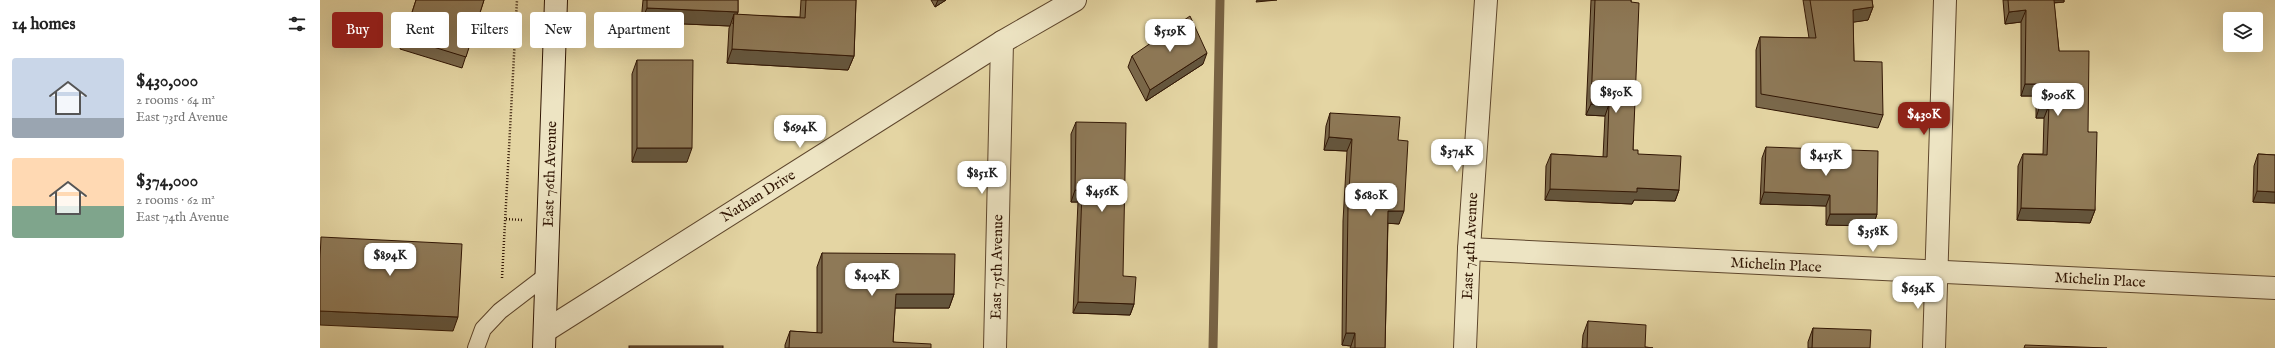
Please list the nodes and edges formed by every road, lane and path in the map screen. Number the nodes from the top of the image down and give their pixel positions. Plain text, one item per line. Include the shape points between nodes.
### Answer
1 (517, 0) edge
2 (556, 0) edge
3 (1075, 0) edge
4 (1486, 0) edge
5 (1945, 0) edge
6 (1002, 42) junction
7 (1469, 249) junction
8 (1936, 273) junction
9 (546, 275) junction
10 (2275, 288) edge
11 (500, 311) junction
12 (544, 340) edge
13 (476, 348) edge
14 (995, 348) edge
15 (1465, 348) edge
16 (1934, 348) edge

1 - 11 path
2 - 9 street, East 76th Avenue
3 - 6 street, Nathan Drive
4 - 7 street, East 74th Avenue
5 - 8 street
6 - 12 street, Nathan Drive
6 - 14 street, East 75th Avenue
7 - 8 street, Michelin Place
7 - 15 street, East 74th Avenue
8 - 10 street, Michelin Place
8 - 16 street
9 - 11 lane
9 - 12 street, East 76th Avenue
11 - 13 lane via 483,329

